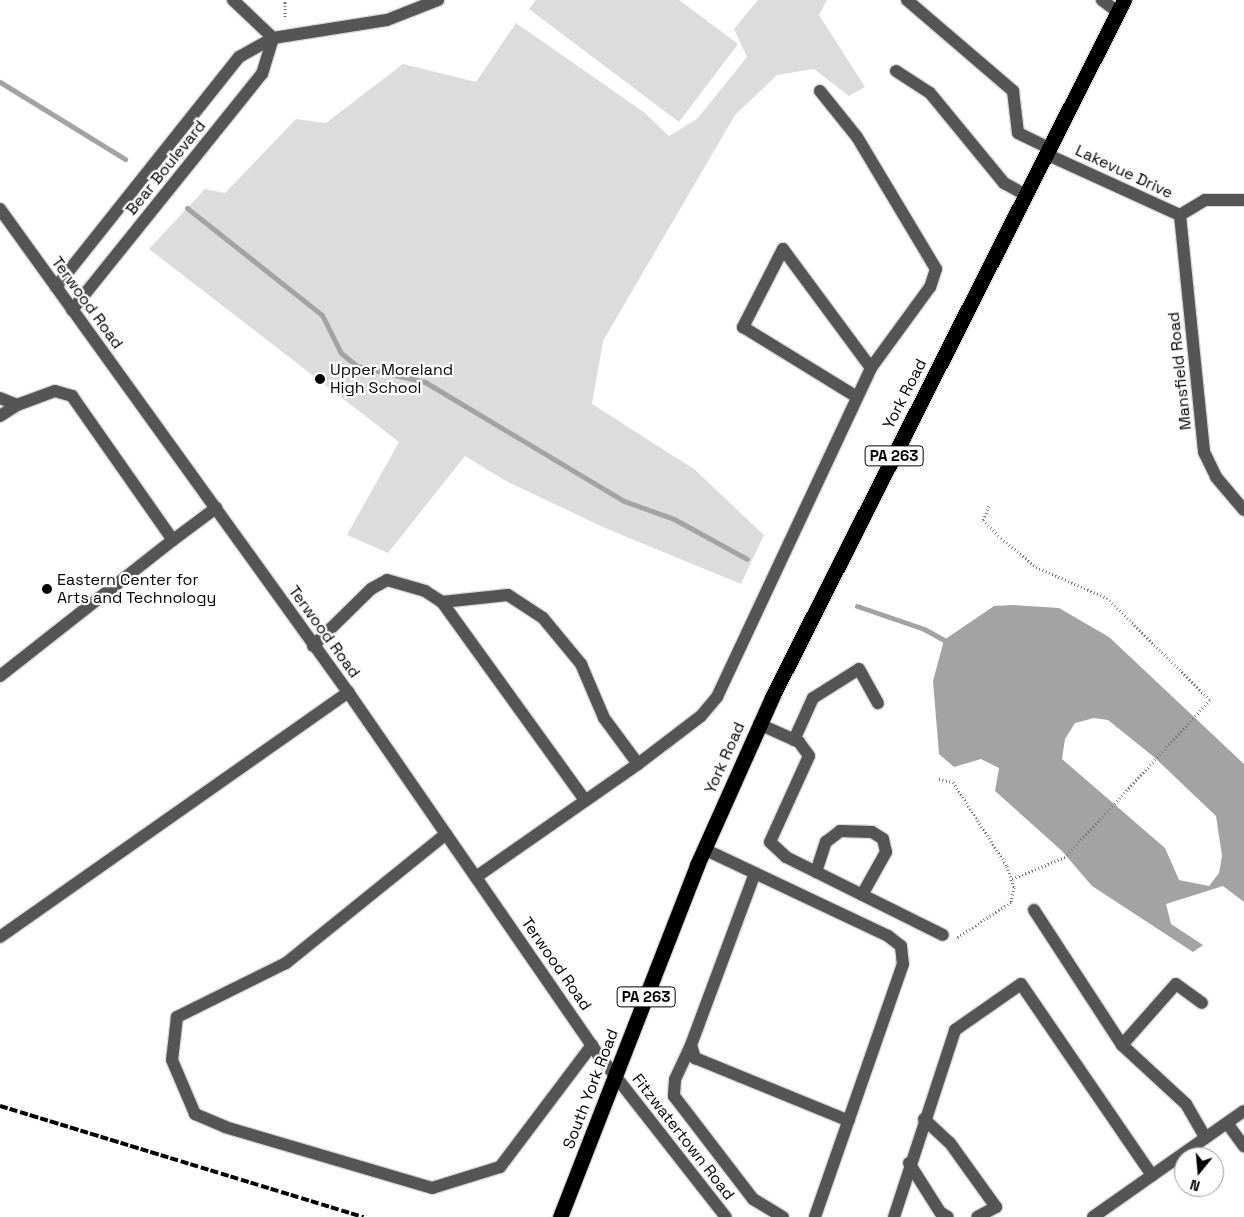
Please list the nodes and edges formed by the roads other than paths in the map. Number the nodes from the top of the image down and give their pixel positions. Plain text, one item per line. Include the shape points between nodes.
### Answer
1 (233, 0) edge
2 (438, 0) edge
3 (907, 0) edge
4 (1102, 0) edge
5 (1121, 6) edge
6 (273, 38) junction
7 (896, 71) dead end
8 (820, 91) dead end
9 (1048, 151) junction
10 (1026, 195) junction
11 (1244, 200) edge
12 (0, 209) edge
13 (1180, 215) junction
14 (56, 287) junction
15 (72, 310) junction
16 (871, 368) junction
17 (857, 397) junction
18 (0, 398) edge
19 (17, 405) junction
20 (0, 416) edge
21 (216, 508) junction
22 (1244, 510) edge
23 (173, 540) junction
24 (442, 602) junction
25 (313, 646) junction
26 (0, 676) edge
27 (348, 692) junction
28 (878, 703) dead end
29 (760, 724) junction
30 (794, 740) junction
31 (638, 764) junction
32 (584, 800) junction
33 (446, 834) junction
34 (704, 849) junction
35 (816, 872) junction
36 (755, 873) junction
37 (476, 877) junction
38 (862, 895) junction
39 (1034, 910) dead end
40 (677, 918) joint
41 (943, 935) road end
42 (0, 937) edge
43 (1202, 1003) dead end
44 (592, 1045) junction
45 (691, 1045) junction
46 (1122, 1045) junction
47 (616, 1078) junction
48 (1244, 1111) edge
49 (924, 1119) junction
50 (848, 1121) junction
51 (1227, 1123) junction
52 (1206, 1138) junction
53 (1244, 1146) edge
54 (909, 1163) junction
55 (1152, 1175) junction
56 (560, 1217) edge
57 (726, 1217) edge
58 (783, 1217) edge
59 (815, 1217) edge
60 (894, 1217) edge
61 (948, 1217) edge
62 (978, 1217) edge
63 (1093, 1217) edge

1 - 6 street
2 - 6 street, Bear Boulevard via 387,20
3 - 9 street, Lakevue Drive via 1013,91 1018,133
4 - 5 street
5 - 9 highway, York Road / PA 263
6 - 14 street, Bear Boulevard via 239,57
6 - 15 street, Bear Boulevard via 262,74
7 - 10 street via 930,93 998,177
8 - 16 street via 858,137 936,268 930,288
9 - 10 highway, York Road / PA 263
9 - 13 street, Lakevue Drive
10 - 29 highway, York Road / PA 263
11 - 13 street, Lakevue Drive via 1205,200
12 - 14 street, Terwood Road
13 - 22 street, Mansfield Road via 1204,452 1216,477
14 - 15 street, Terwood Road
15 - 21 street, Terwood Road
16 - 17 street
16 - 17 street via 783,249 743,327
17 - 31 street via 718,697 701,716
18 - 19 street
19 - 20 street
19 - 23 street via 55,391 72,396
21 - 23 street
21 - 25 street, Terwood Road
23 - 26 street
24 - 25 street via 402,581 387,580 371,589
24 - 31 street via 508,595 543,618 581,664 604,718
24 - 32 street
25 - 27 street, Terwood Road
27 - 33 street, Terwood Road
27 - 42 street
28 - 30 street via 859,669 813,698
29 - 30 street
29 - 34 highway, York Road / PA 263
30 - 35 street via 809,756 770,842 786,857
31 - 32 street
32 - 37 street
33 - 37 street, Terwood Road
33 - 44 street via 286,964 177,1017 172,1060 196,1114 225,1127 432,1188 500,1167
34 - 36 street
34 - 40 highway, York Road / PA 263
35 - 38 street
35 - 38 street via 826,842 840,831 872,832 882,840 886,852
36 - 45 street
36 - 50 street via 888,936 901,946 903,964
37 - 44 street, Terwood Road
38 - 41 street
39 - 46 street
40 - 47 highway, South York Road / PA 263
43 - 46 street via 1176,984
44 - 47 street, Terwood Road
45 - 50 street via 695,1058
45 - 58 street via 675,1080 674,1096 753,1200
46 - 52 street via 1186,1104
47 - 56 highway, South York Road / PA 263
47 - 57 street, Fitzwatertown Road
48 - 51 street
49 - 54 street
49 - 55 street via 955,1030 1021,984
49 - 62 street via 950,1143 996,1207
50 - 59 street
51 - 52 street
51 - 53 street
52 - 55 street
54 - 60 street
54 - 61 street via 940,1212
55 - 63 street

